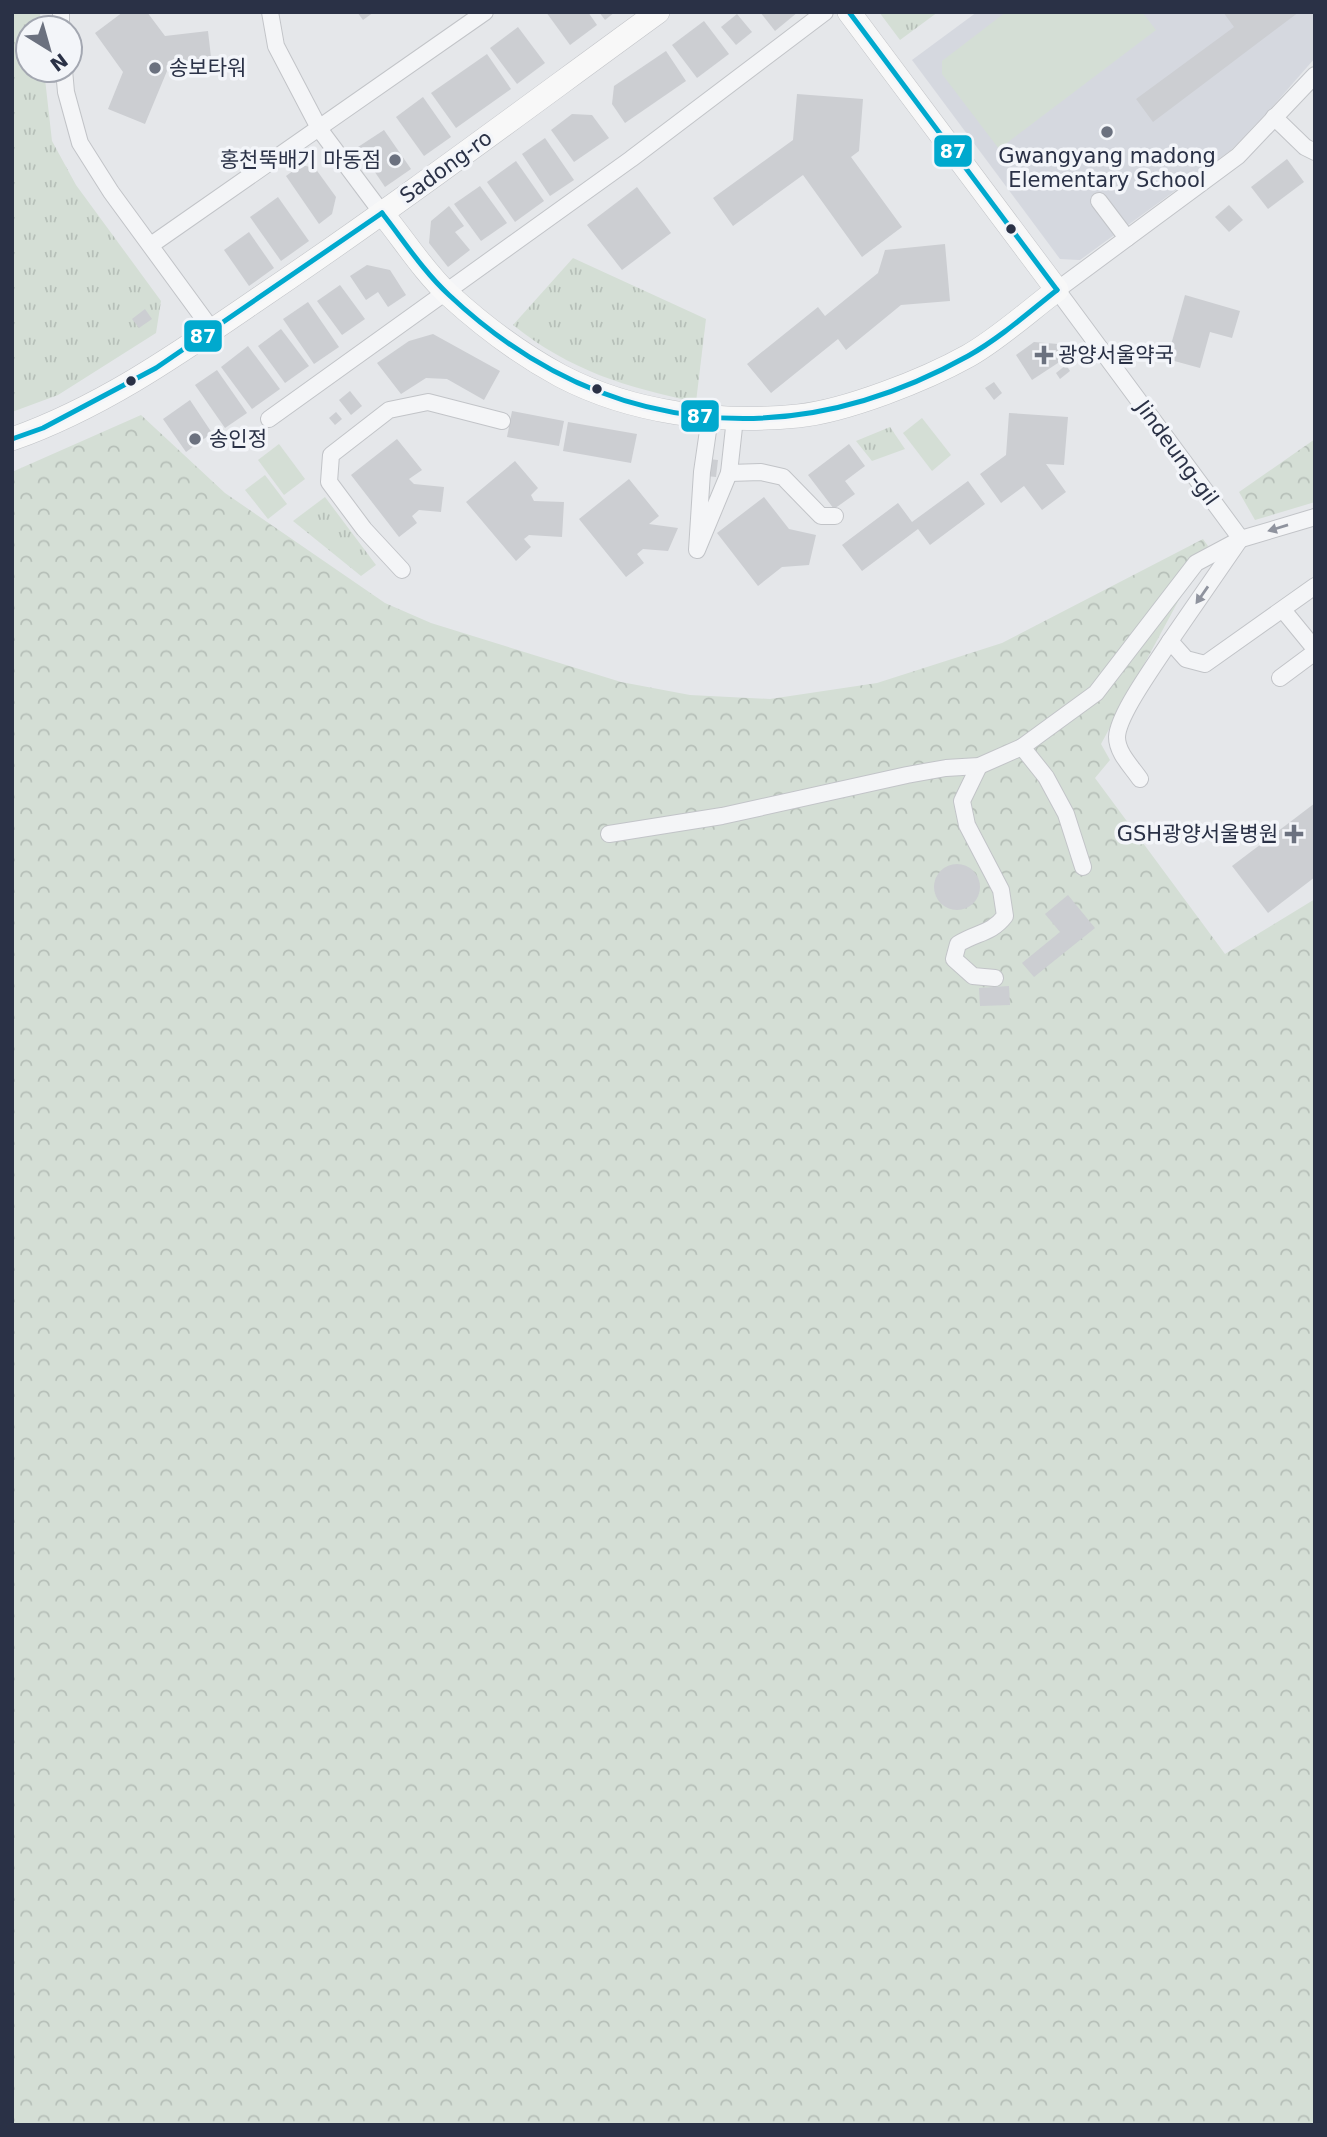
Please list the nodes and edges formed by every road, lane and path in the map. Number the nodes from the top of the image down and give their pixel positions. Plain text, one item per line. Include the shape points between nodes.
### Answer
1 (270, 12) edge
2 (485, 12) edge
3 (658, 12) edge
4 (825, 12) edge
5 (849, 12) edge
6 (1315, 75) edge
7 (65, 84) edge
8 (1274, 117) junction
9 (320, 130) junction
10 (1315, 152) edge
11 (1099, 201) dead end
12 (382, 213) junction
13 (1127, 238) junction
14 (151, 246) junction
15 (1057, 290) junction
16 (447, 293) junction
17 (212, 330) junction
18 (710, 418) junction
19 (735, 418) junction
20 (269, 419) dead end
21 (502, 421) dead end
22 (12, 439) edge
23 (729, 473) junction
24 (835, 516) dead end
25 (1315, 517) edge
26 (1241, 539) junction
27 (402, 570) dead end
28 (1315, 586) edge
29 (1283, 610) junction
30 (1170, 641) junction
31 (1315, 650) edge
32 (1280, 678) dead end
33 (1022, 747) junction
34 (979, 766) junction
35 (1140, 779) dead end
36 (610, 834) dead end
37 (1083, 867) dead end
38 (995, 978) dead end

1 - 9 street via 276,46
2 - 9 street
3 - 12 street, Sadong-ro
4 - 16 street
5 - 15 street, Jindeung-gil
6 - 8 street
7 - 14 street via 80,143
8 - 10 street
8 - 13 street via 1238,156
9 - 12 street
9 - 14 street
11 - 13 street
12 - 16 street
12 - 17 street, Sadong-ro
13 - 15 street
14 - 17 street
15 - 19 street via 969,356 911,383 801,416
15 - 26 street, Jindeung-gil
16 - 18 street via 492,331 561,376 613,398
16 - 20 street
17 - 22 street, Sadong-ro via 123,387
18 - 19 street
18 - 23 street via 697,550
19 - 23 street
21 - 27 street via 428,402 389,410 331,455 329,482
23 - 24 street via 783,477 821,516
25 -> 26 street
26 -> 30 street
26 - 33 street via 1196,563 1096,693
28 - 29 street
29 - 30 street via 1205,664 1186,659
29 - 31 street
30 - 35 street via 1125,714 1117,737 1121,752
31 - 32 street
33 - 34 street
33 - 37 street via 1046,777 1066,814
34 - 36 street via 907,775 722,816
34 - 38 street via 962,801 967,825 1002,890 1005,916 995,929 958,944 954,959 973,976

